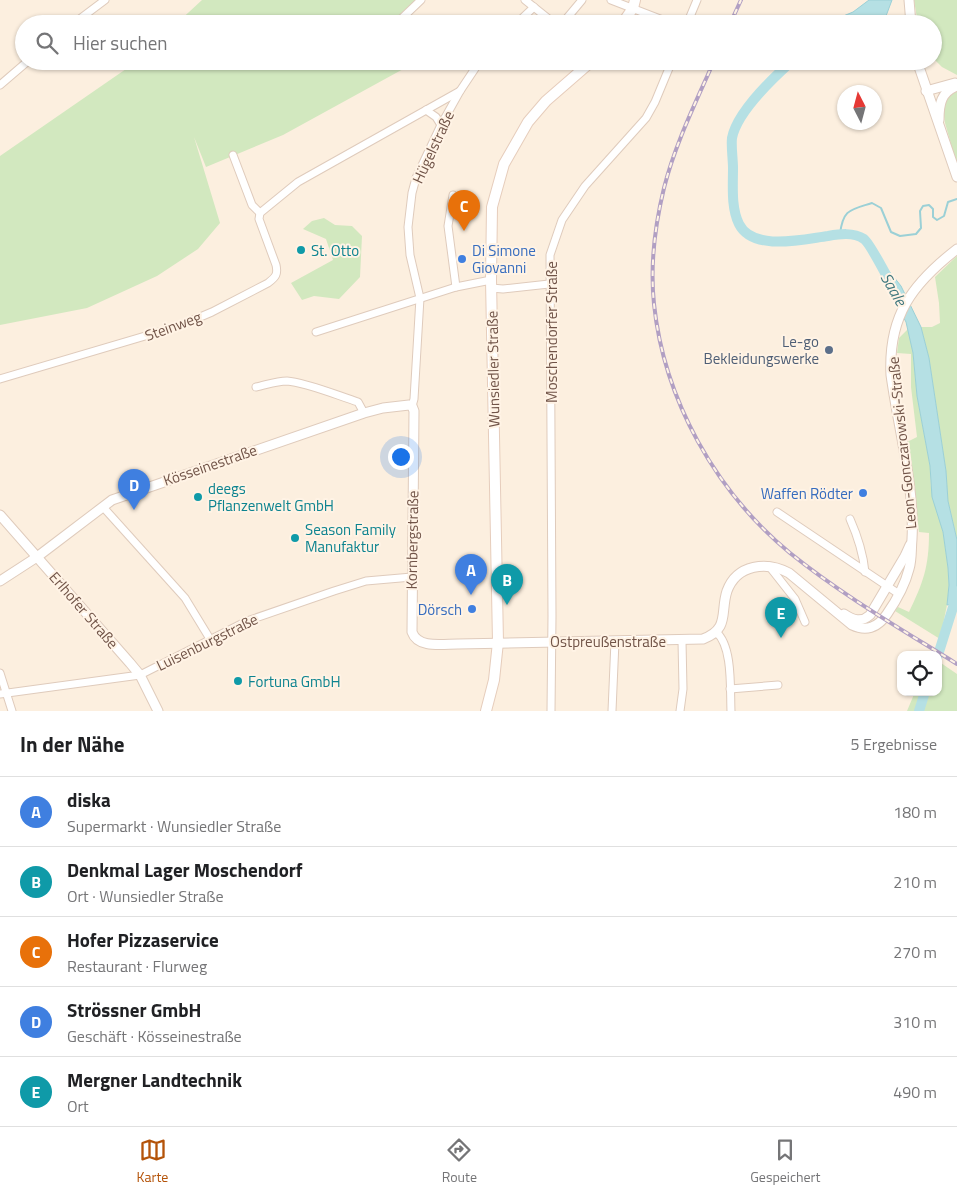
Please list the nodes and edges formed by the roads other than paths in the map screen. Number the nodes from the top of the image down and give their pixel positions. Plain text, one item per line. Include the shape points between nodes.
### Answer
1 (106, 0) edge
2 (421, 0) edge
3 (525, 0) edge
4 (582, 0) edge
5 (611, 0) edge
6 (697, 0) edge
7 (909, 0) edge
8 (634, 4) edge
9 (534, 7) junction
10 (85, 15) edge
11 (405, 15) edge
12 (526, 15) edge
13 (544, 15) edge
14 (570, 15) edge
15 (627, 15) edge
16 (655, 15) edge
17 (691, 15) edge
18 (910, 15) edge
19 (18, 70) edge
20 (474, 70) edge
21 (582, 70) edge
22 (668, 70) edge
23 (920, 70) edge
24 (0, 85) edge
25 (957, 85) edge
26 (460, 91) junction
27 (926, 91) junction
28 (426, 110) junction
29 (440, 125) junction
30 (939, 127) junction
31 (233, 155) dead end
32 (957, 177) edge
33 (453, 194) dead end
34 (260, 213) junction
35 (957, 249) edge
36 (491, 284) junction
37 (549, 284) junction
38 (456, 287) junction
39 (420, 298) junction
40 (316, 332) dead end
41 (0, 379) edge
42 (256, 388) dead end
43 (412, 406) junction
44 (364, 413) junction
45 (103, 507) junction
46 (777, 512) dead end
47 (0, 515) edge
48 (850, 519) dead end
49 (912, 540) junction
50 (37, 557) junction
51 (768, 566) junction
52 (865, 572) junction
53 (412, 577) junction
54 (0, 581) edge
55 (888, 586) junction
56 (899, 594) junction
57 (828, 605) junction
58 (804, 622) dead end
59 (716, 632) junction
60 (210, 639) junction
61 (615, 641) junction
62 (682, 641) junction
63 (498, 642) junction
64 (552, 642) junction
65 (0, 673) edge
66 (140, 675) junction
67 (778, 685) dead end
68 (730, 689) junction
69 (3, 693) edge
70 (489, 710) edge
71 (12, 711) edge
72 (158, 711) edge
73 (551, 711) edge
74 (612, 711) edge
75 (680, 711) edge
76 (732, 711) edge

1 - 10 street
2 - 11 street
3 - 9 street
4 - 14 street
5 - 8 street
6 - 17 street
7 - 18 street
8 - 15 main road
8 - 16 street
9 - 12 street
9 - 13 street
19 - 24 street
20 - 26 street, Hügelstraße
21 - 36 main road, Wunsiedler Straße via 546,101 528,122 504,164 492,207
22 - 37 street, Moschendorfer Straße via 646,118 585,186 562,220 550,255
23 - 27 street
25 - 27 street
25 - 30 street via 942,97
26 - 28 street
26 - 29 street, Hügelstraße
27 - 30 street
28 - 29 street via 436,117
28 - 34 street via 298,182
29 - 39 street, Hügelstraße via 416,178 408,227 410,255
30 - 32 street
31 - 34 street, Steinweg via 252,205
33 - 38 street via 448,226
34 - 41 street, Steinweg via 259,219 278,272 268,283 179,326
35 - 49 street, Leon-Gonczarowski-Straße via 916,286 894,328 891,375 912,508
36 - 37 street via 503,289
36 - 38 street
36 - 63 main road, Wunsiedler Straße
37 - 64 street, Moschendorfer Straße
38 - 39 street
39 - 40 street
39 - 43 street, Kornbergstraße
42 - 44 street via 276,382 298,383 358,402
43 - 44 street, Kösseinestraße
43 - 53 street, Kornbergstraße
44 - 45 street, Kösseinestraße via 144,488 112,500
45 - 50 street, Kösseinestraße
45 - 60 street via 185,598
46 - 52 street
47 - 50 street, Erlhofer Straße
48 - 52 street via 864,556
49 - 55 street, Leon-Gonczarowski-Straße
49 - 56 street, Leon-Gonczarowski-Straße via 909,569
50 - 54 street, Kösseinestraße
50 - 66 street, Erlhofer Straße
51 - 57 street via 789,573
51 - 58 street via 795,599
51 - 59 street via 752,567 733,579 726,593 722,622
52 - 55 street
53 - 60 street, Luisenburgstraße via 366,581 334,590 247,621
53 - 63 street, Kornbergstraße via 412,632 420,643
55 - 56 street
55 - 57 street, Leon-Gonczarowski-Straße via 865,619 851,619
56 - 57 street, Leon-Gonczarowski-Straße via 882,622 871,628 852,625
59 - 62 street, Ostpreußenstraße via 703,639
59 - 68 street via 725,644
60 - 66 street, Luisenburgstraße
61 - 62 street, Ostpreußenstraße
61 - 64 street, Ostpreußenstraße
61 - 74 street
62 - 75 street
63 - 64 street, Ostpreußenstraße
63 - 70 main road, Wunsiedler Straße
64 - 73 street, Moschendorfer Straße
65 - 69 street
66 - 69 street, Luisenburgstraße
66 - 72 street, Erlhofer Straße
67 - 68 street
68 - 76 street
69 - 71 street

